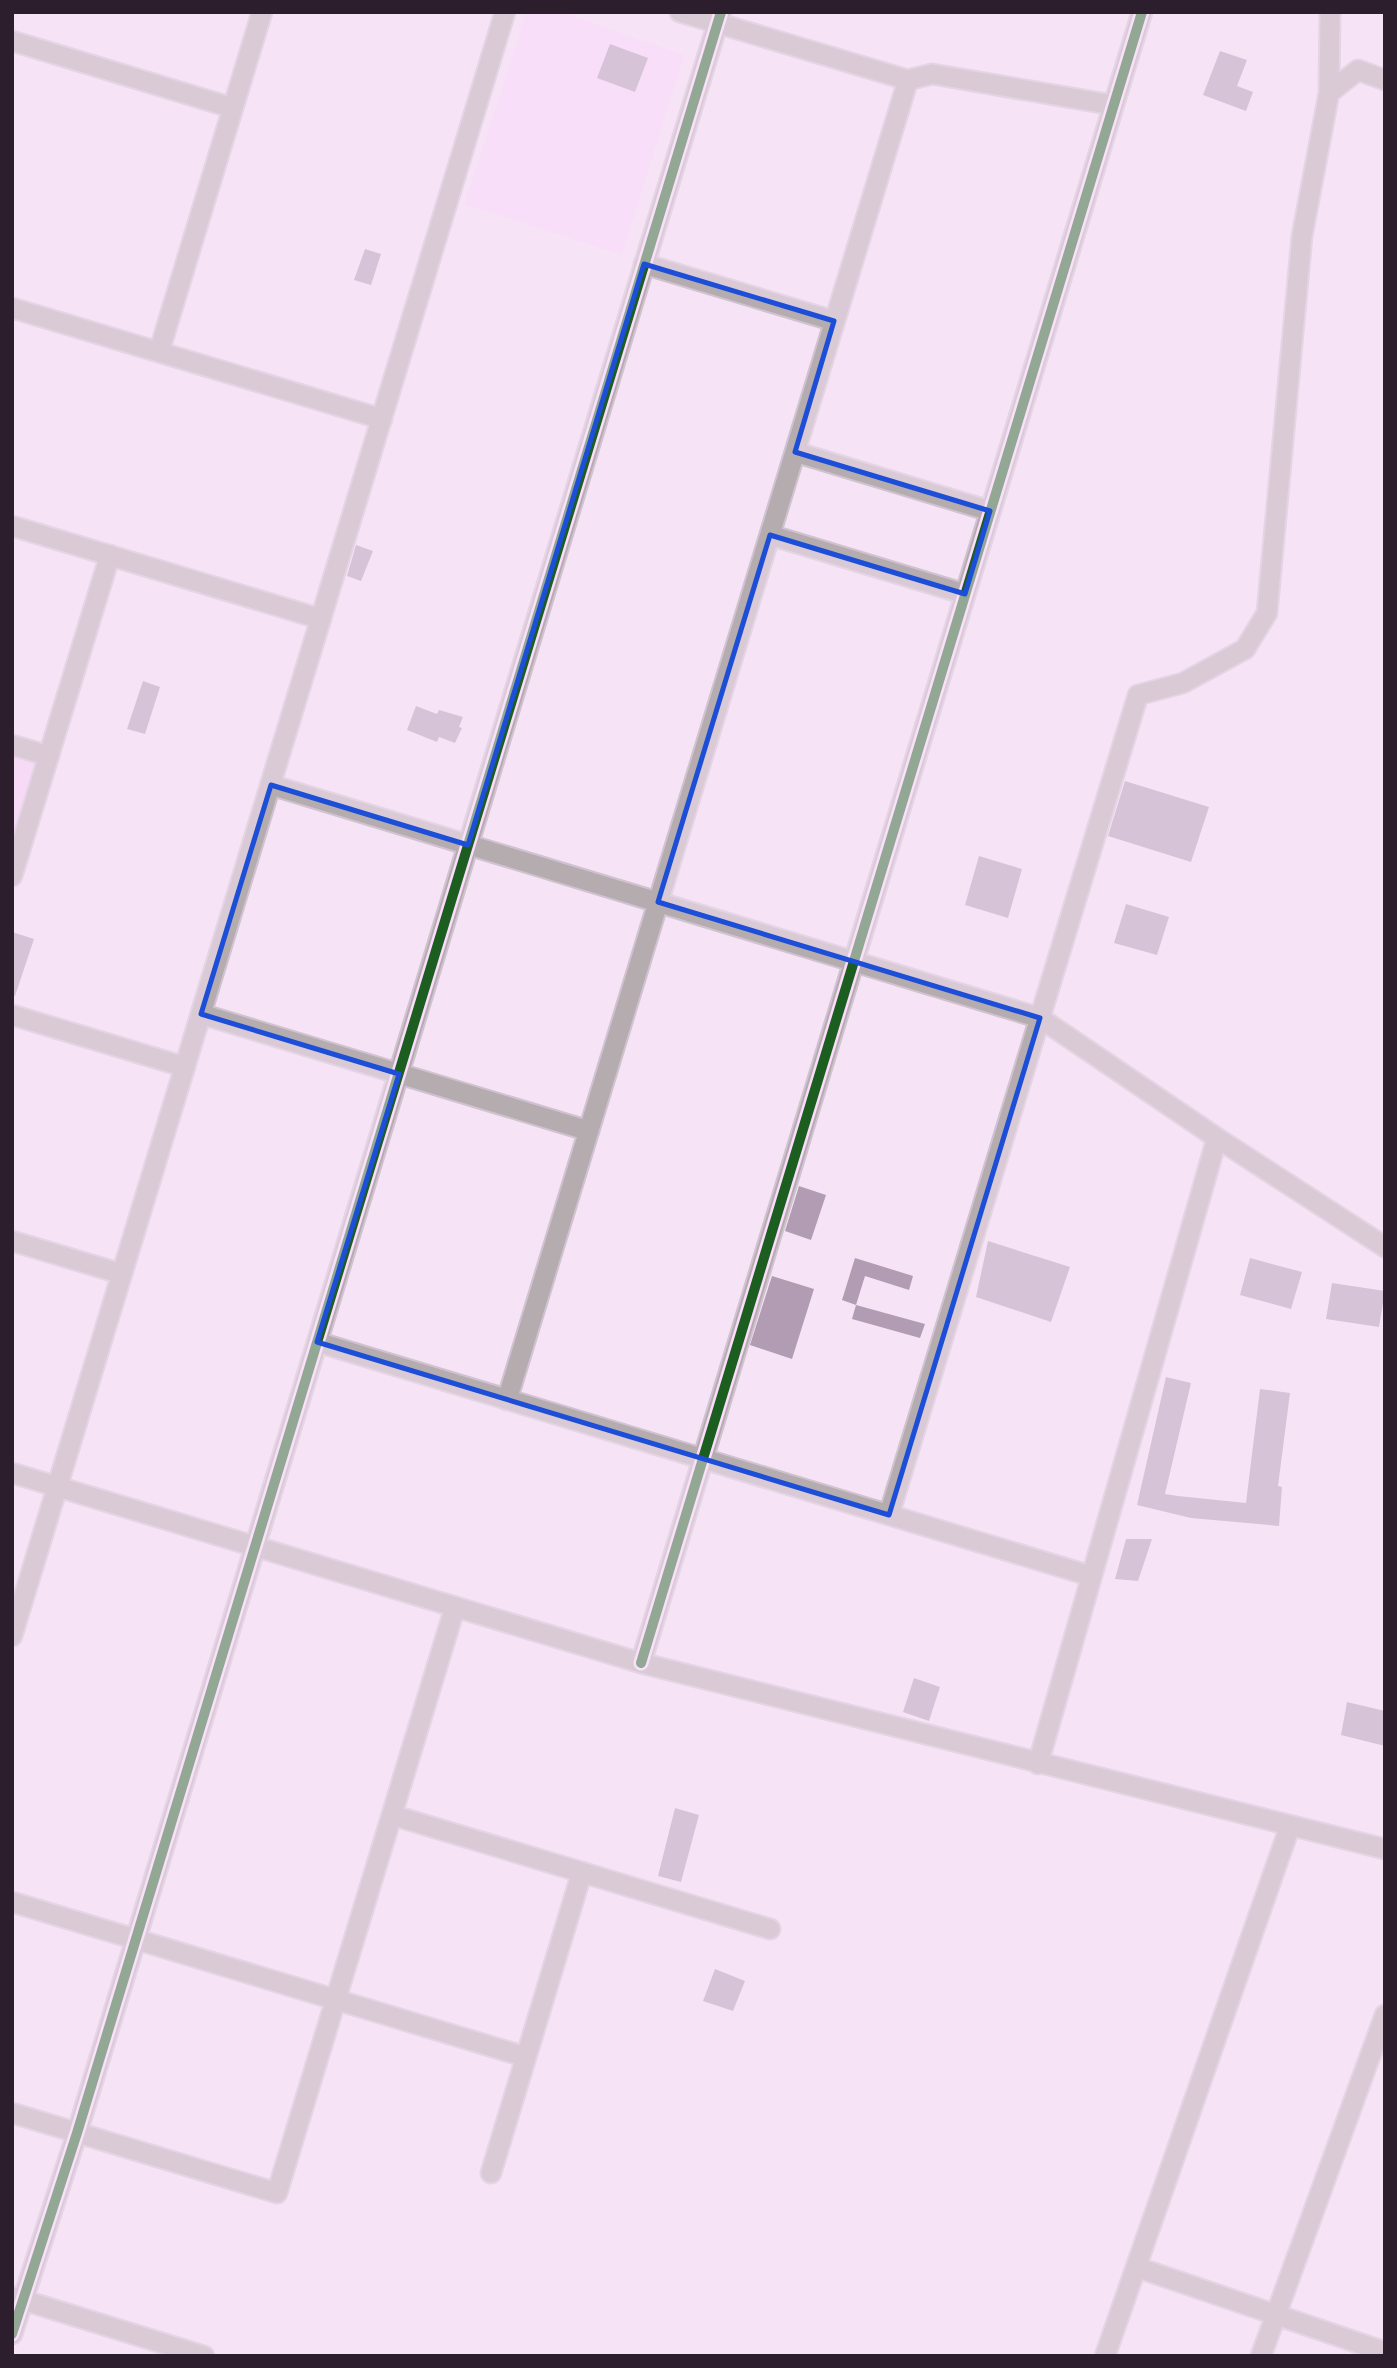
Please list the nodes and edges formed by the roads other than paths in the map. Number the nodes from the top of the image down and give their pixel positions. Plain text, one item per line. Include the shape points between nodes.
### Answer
1 (262, 12) edge
2 (505, 12) edge
3 (680, 12) edge
4 (1142, 12) edge
5 (1330, 12) edge
6 (719, 18) edge
7 (12, 41) edge
8 (908, 80) junction
9 (1385, 80) edge
10 (1329, 93) junction
11 (1113, 105) junction
12 (233, 108) junction
13 (644, 264) junction
14 (12, 308) edge
15 (834, 321) junction
16 (159, 352) junction
17 (382, 419) junction
18 (795, 452) junction
19 (990, 511) junction
20 (12, 526) edge
21 (770, 535) junction
22 (110, 555) junction
23 (965, 594) junction
24 (321, 619) junction
25 (12, 745) edge
26 (49, 756) junction
27 (271, 785) junction
28 (468, 845) junction
29 (12, 876) edge
30 (658, 902) junction
31 (854, 961) junction
32 (201, 1014) junction
33 (12, 1015) edge
34 (1040, 1017) junction
35 (185, 1067) junction
36 (398, 1074) junction
37 (589, 1132) junction
38 (1217, 1138) junction
39 (12, 1241) edge
40 (1385, 1247) edge
41 (122, 1274) junction
42 (317, 1342) junction
43 (507, 1400) junction
44 (703, 1459) junction
45 (12, 1473) edge
46 (58, 1487) junction
47 (889, 1515) junction
48 (255, 1546) junction
49 (1091, 1576) junction
50 (455, 1607) junction
51 (12, 1636) edge
52 (641, 1663) junction
53 (1038, 1764) junction
54 (392, 1815) junction
55 (1290, 1826) junction
56 (1385, 1849) edge
57 (582, 1872) junction
58 (12, 1902) edge
59 (770, 1928) dead end
60 (136, 1939) junction
61 (336, 1999) junction
62 (1385, 2015) edge
63 (526, 2057) junction
64 (12, 2113) edge
65 (77, 2133) junction
66 (491, 2173) dead end
67 (1136, 2267) junction
68 (18, 2299) edge
69 (1276, 2315) junction
70 (12, 2334) edge
71 (1385, 2352) edge
72 (204, 2356) edge
73 (1105, 2356) edge
74 (1261, 2356) edge

1 - 12 street
2 - 17 street
3 - 6 street
4 - 11 street
5 - 10 street
6 - 8 street
6 - 13 street
7 - 12 street
8 - 11 street via 932,74
8 - 15 street
9 - 10 street via 1358,70
10 - 34 street via 1302,236 1267,613 1245,649 1183,683 1138,695
11 - 19 street
12 - 16 street
13 - 15 street
13 - 28 street
14 - 16 street
15 - 18 street
16 - 17 street
17 - 24 street
18 - 19 street
18 - 21 street
19 - 23 street
20 - 22 street
21 - 23 street
21 - 30 street
22 - 24 street
22 - 26 street
23 - 31 street
24 - 27 street
25 - 26 street
26 - 29 street
27 - 28 street
27 - 32 street
28 - 30 street
28 - 36 street
30 - 31 street
30 - 37 street
31 - 34 street
31 - 44 street
32 - 35 street
32 - 36 street
33 - 35 street
34 - 38 street
34 - 47 street
35 - 41 street
36 - 37 street
36 - 42 street
37 - 43 street
38 - 40 street
38 - 49 street
39 - 41 street
41 - 46 street
42 - 43 street
42 - 48 street
43 - 44 street
44 - 47 street
44 - 52 street
45 - 46 street
46 - 48 street
46 - 51 street
47 - 49 street
48 - 50 street
48 - 60 street
49 - 53 street
50 - 52 street
50 - 54 street
52 - 53 street
53 - 55 street
54 - 57 street
54 - 61 street
55 - 56 street
55 - 67 street
57 - 59 street
57 - 63 street
58 - 60 street
60 - 61 street
60 - 65 street
61 - 63 street
61 - 65 street via 277,2193
62 - 69 street
63 - 66 street
64 - 65 street
65 - 68 street
67 - 69 street
67 - 73 street
68 - 70 street
68 - 72 street
69 - 71 street
69 - 74 street

